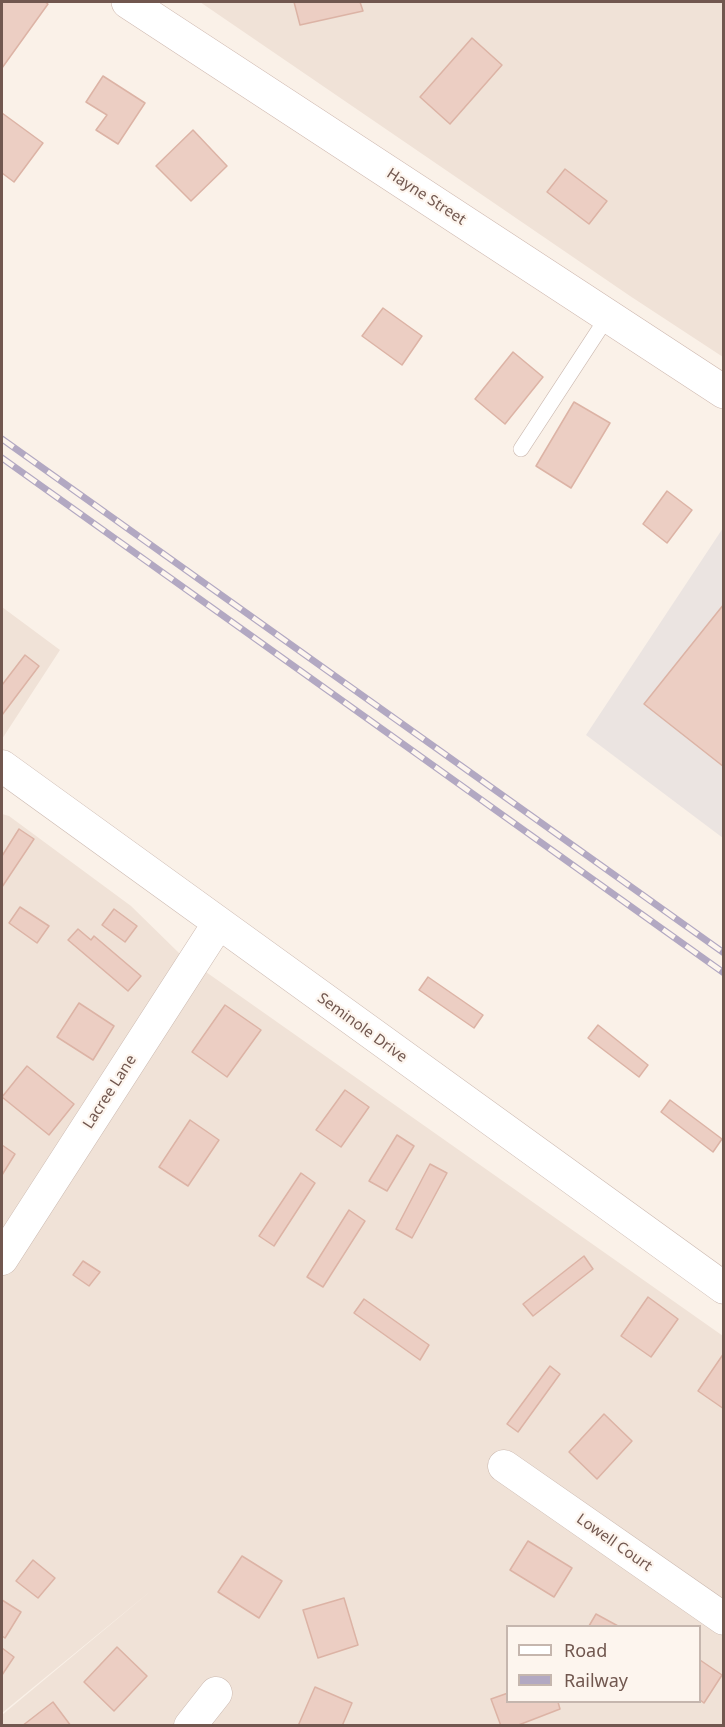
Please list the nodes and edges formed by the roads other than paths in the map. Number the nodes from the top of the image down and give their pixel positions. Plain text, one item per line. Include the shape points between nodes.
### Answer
1 (128, 2) edge
2 (608, 316) junction
3 (723, 392) edge
4 (521, 449) dead end
5 (2, 766) edge
6 (218, 924) junction
7 (2, 1259) edge
8 (723, 1288) edge
9 (504, 1466) dead end
10 (723, 1617) edge
11 (216, 1693) dead end
12 (190, 1725) edge

1 - 2 street, Hayne Street
2 - 3 street, Hayne Street
2 - 4 lane
5 - 6 street, Seminole Drive
6 - 7 street, Lacree Lane
6 - 8 street, Seminole Drive
9 - 10 street, Lowell Court
11 - 12 street

